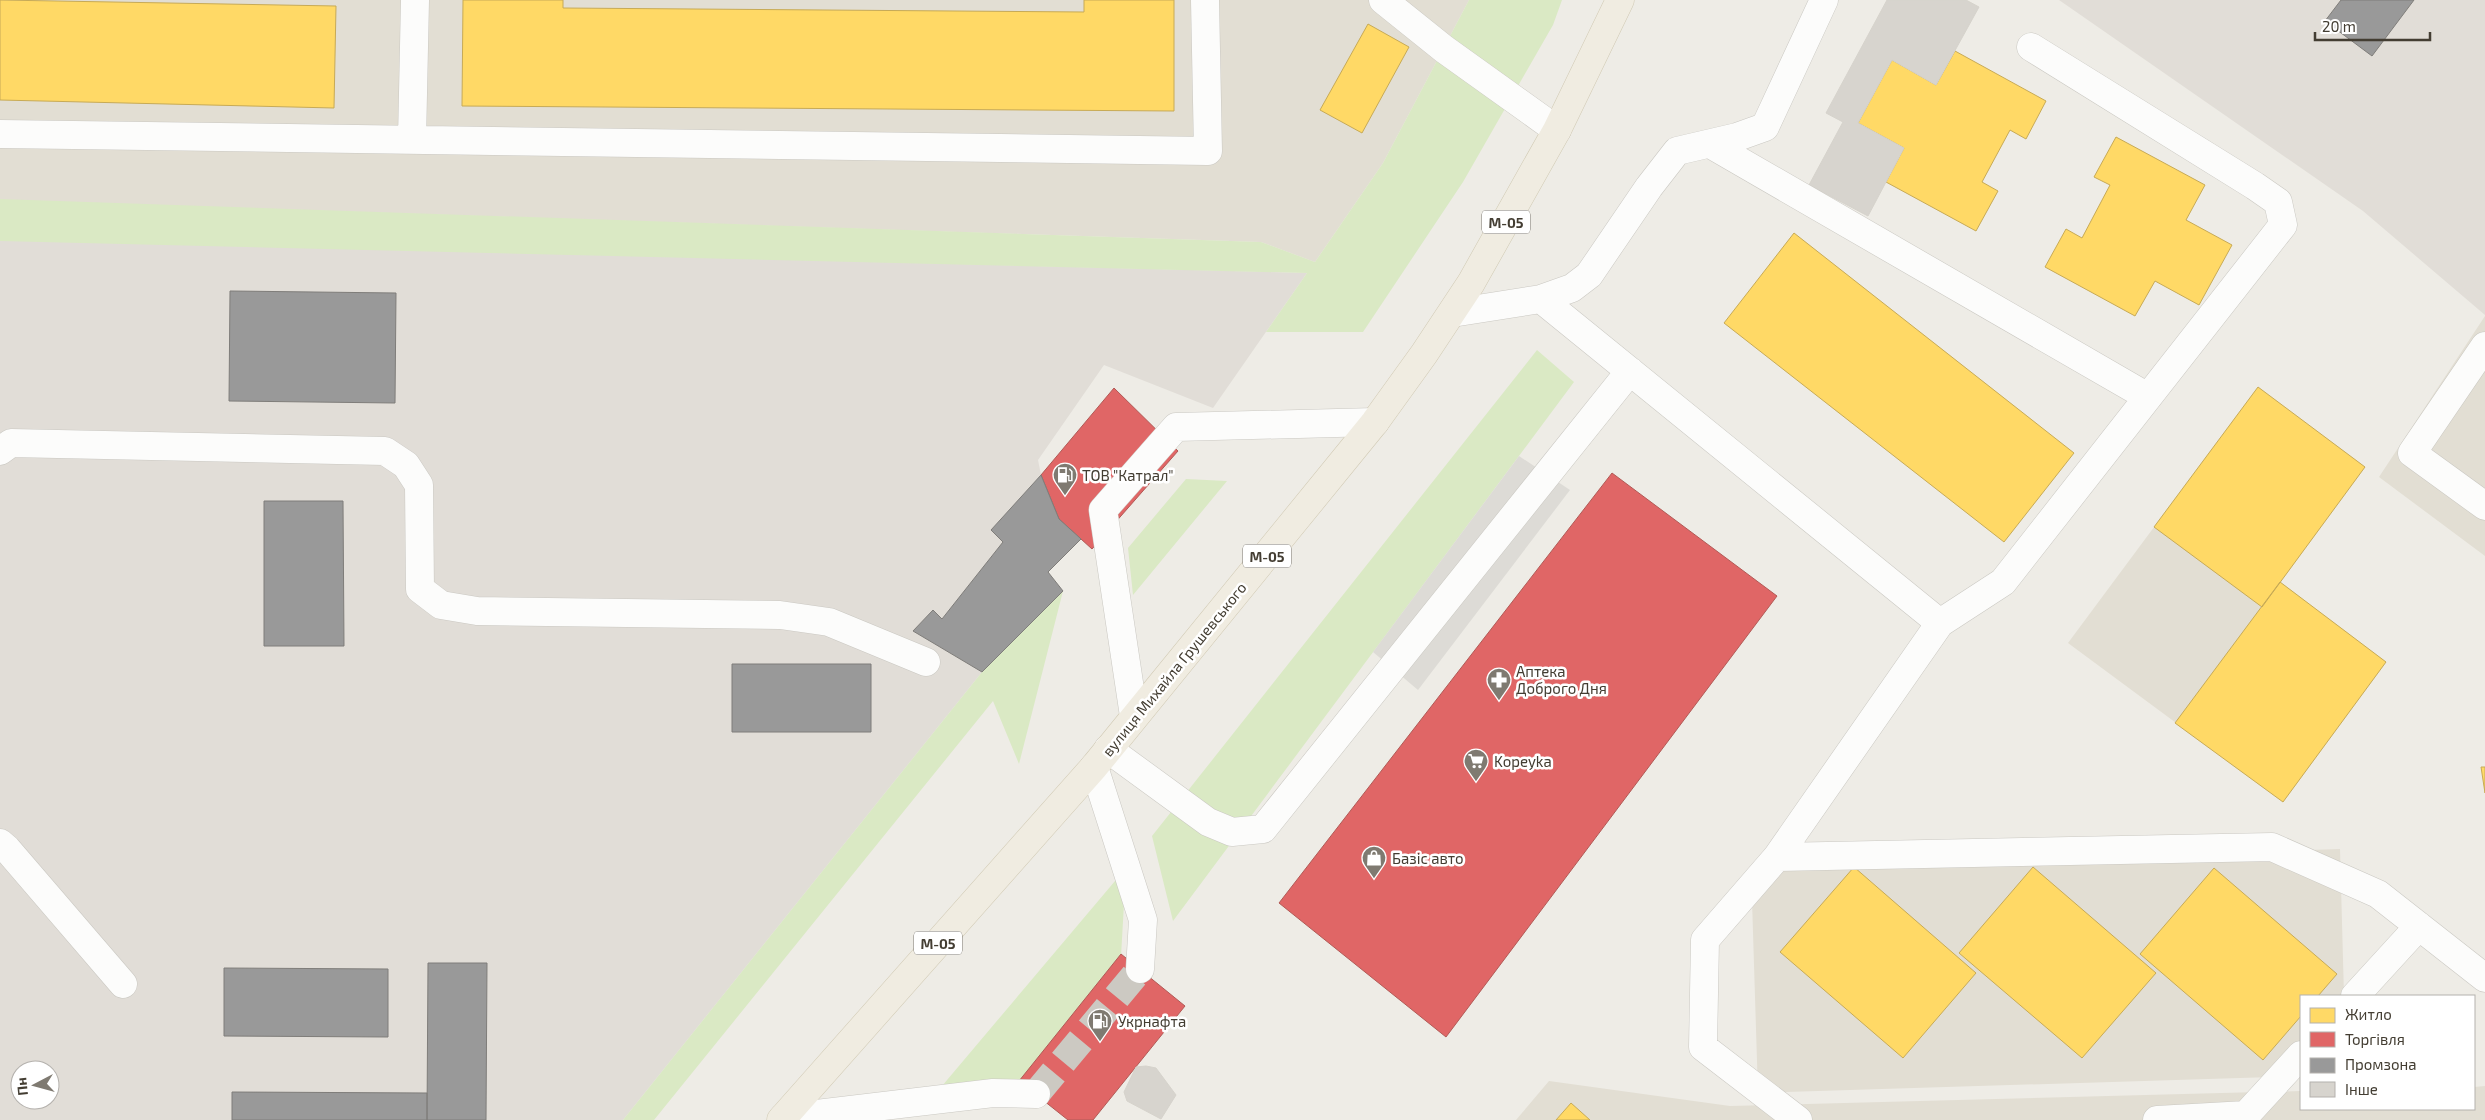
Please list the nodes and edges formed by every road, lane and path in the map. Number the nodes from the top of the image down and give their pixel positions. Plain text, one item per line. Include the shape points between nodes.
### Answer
1 (415, 0) edge
2 (1205, 0) edge
3 (1383, 0) edge
4 (1824, 0) edge
5 (1619, 4) edge
6 (2032, 47) dead end
7 (1557, 130) junction
8 (0, 134) edge
9 (412, 140) junction
10 (1710, 144) junction
11 (1541, 299) junction
12 (1452, 313) junction
13 (2485, 346) edge
14 (1630, 371) junction
15 (2148, 398) junction
16 (1375, 422) junction
17 (0, 450) edge
18 (2485, 506) edge
19 (1940, 623) junction
20 (926, 662) dead end
21 (1134, 716) junction
22 (1101, 758) junction
23 (0, 843) edge
24 (1777, 857) junction
25 (2419, 926) junction
26 (1140, 969) tunnel mouth
27 (2485, 978) edge
28 (123, 984) dead end
29 (2356, 995) edge
30 (2300, 1056) edge
31 (1036, 1094) dead end
32 (782, 1119) edge
33 (1798, 1120) edge
34 (2157, 1120) edge

1 - 9 lane
2 - 9 lane via 1208,151
3 - 7 lane via 1444,49
4 - 10 lane via 1765,127
5 - 7 main road, вулиця Михайла Грушевського / М-05
6 - 15 lane via 2278,202 2283,225
7 - 12 main road, вулиця Михайла Грушевського / М-05
8 - 9 lane
10 - 11 lane via 1677,152 1648,187 1589,275 1572,288
10 - 15 lane
11 - 12 lane
11 - 14 lane
12 - 16 main road, вулиця Михайла Грушевського / М-05
13 - 18 lane via 2412,453
14 - 19 lane
14 - 22 lane via 1263,829 1232,832 1208,822
15 - 19 lane via 2003,582
16 - 21 main road, вулиця Михайла Грушевського / М-05
16 - 21 lane via 1176,427 1103,510
17 - 20 lane via 11,443 385,451 406,465 419,485 420,589 441,605 477,611 780,614 829,622
19 - 24 lane
21 - 22 main road, вулиця Михайла Грушевського / М-05
22 - 26 lane via 1143,920
22 - 32 main road, вулиця Михайла Грушевського / М-05
23 - 28 lane
24 - 25 lane via 2272,847 2378,894
24 - 33 lane via 1705,940 1702,1047
25 - 27 lane
25 - 29 lane
30 - 34 lane via 2246,1115
31 - 32 lane via 993,1093

